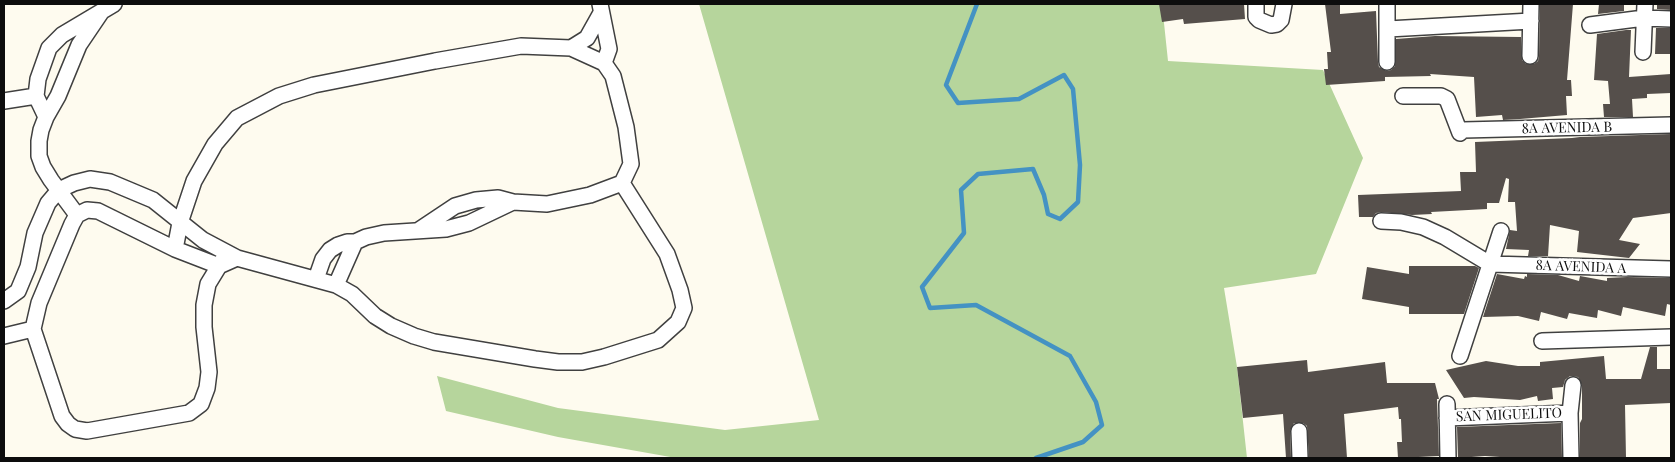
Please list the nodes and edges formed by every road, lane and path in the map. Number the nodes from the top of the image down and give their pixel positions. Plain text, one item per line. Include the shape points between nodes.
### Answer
1 (1256, 4) edge
2 (1284, 4) edge
3 (1387, 4) edge
4 (1531, 4) edge
5 (110, 6) edge
6 (600, 9) edge
7 (1644, 11) edge
8 (1671, 19) edge
9 (1531, 21) junction
10 (1590, 25) dead end
11 (1388, 29) junction
12 (571, 48) junction
13 (1643, 52) dead end
14 (1530, 56) dead end
15 (1387, 62) dead end
16 (604, 64) junction
17 (36, 96) junction
18 (1403, 96) dead end
19 (4, 101) edge
20 (46, 118) junction
21 (1671, 125) edge
22 (622, 183) junction
23 (58, 190) junction
24 (78, 215) junction
25 (1381, 221) dead end
26 (180, 222) junction
27 (1501, 231) dead end
28 (355, 242) junction
29 (175, 249) junction
30 (228, 259) junction
31 (1490, 264) junction
32 (1671, 269) edge
33 (316, 279) junction
34 (336, 285) junction
35 (4, 301) edge
36 (33, 330) junction
37 (4, 336) edge
38 (1671, 337) edge
39 (1542, 341) dead end
40 (1460, 356) dead end
41 (1573, 385) dead end
42 (1570, 413) junction
43 (1299, 431) dead end
44 (1300, 458) edge
45 (1448, 458) edge
46 (1572, 458) edge

1 - 2 street via 1256,16 1271,25 1281,20
3 - 11 street
4 - 9 street
5 - 17 street via 62,35 49,48 38,78
5 - 20 street via 79,44
6 - 12 street via 587,38
6 - 16 street via 609,49
7 - 8 street
7 - 10 street
7 - 13 street
9 - 11 street
9 - 14 street
11 - 15 street
12 - 16 street
12 - 26 street via 522,46 496,50 314,85 279,96 237,118 215,144 194,181
16 - 22 street via 612,76 626,127 631,164
17 - 19 street
17 - 20 street
18 - 21 street, 8A AVENIDA B via 1441,96 1447,99 1460,133 1463,130
20 - 23 street via 40,130 39,156
22 - 28 street via 569,201 548,204 498,198 476,200 454,206 419,230 384,233
22 - 34 street via 667,254 680,290 684,308 678,322 658,340 582,362 542,360 434,342 391,326
23 - 24 street
23 - 26 street via 90,179 110,182 153,200
23 - 35 street via 48,203 35,233 28,267 18,291
24 - 29 street via 87,210 98,211
24 - 36 street via 39,303
25 - 31 street via 1423,227
26 - 29 street
26 - 30 street
27 - 31 street
28 - 33 street via 330,250
28 - 34 street
29 - 30 street
30 - 33 street
30 - 36 street via 208,284 204,305 208,388 201,404 189,413 87,431 75,429 62,416
31 - 32 street, 8A AVENIDA A
31 - 40 street
33 - 34 street
36 - 37 street
38 - 39 street
41 - 42 street, SAN MIGUELITO
42 - 45 street, SAN MIGUELITO via 1447,411
42 - 46 street, SAN MIGUELITO
43 - 44 street

